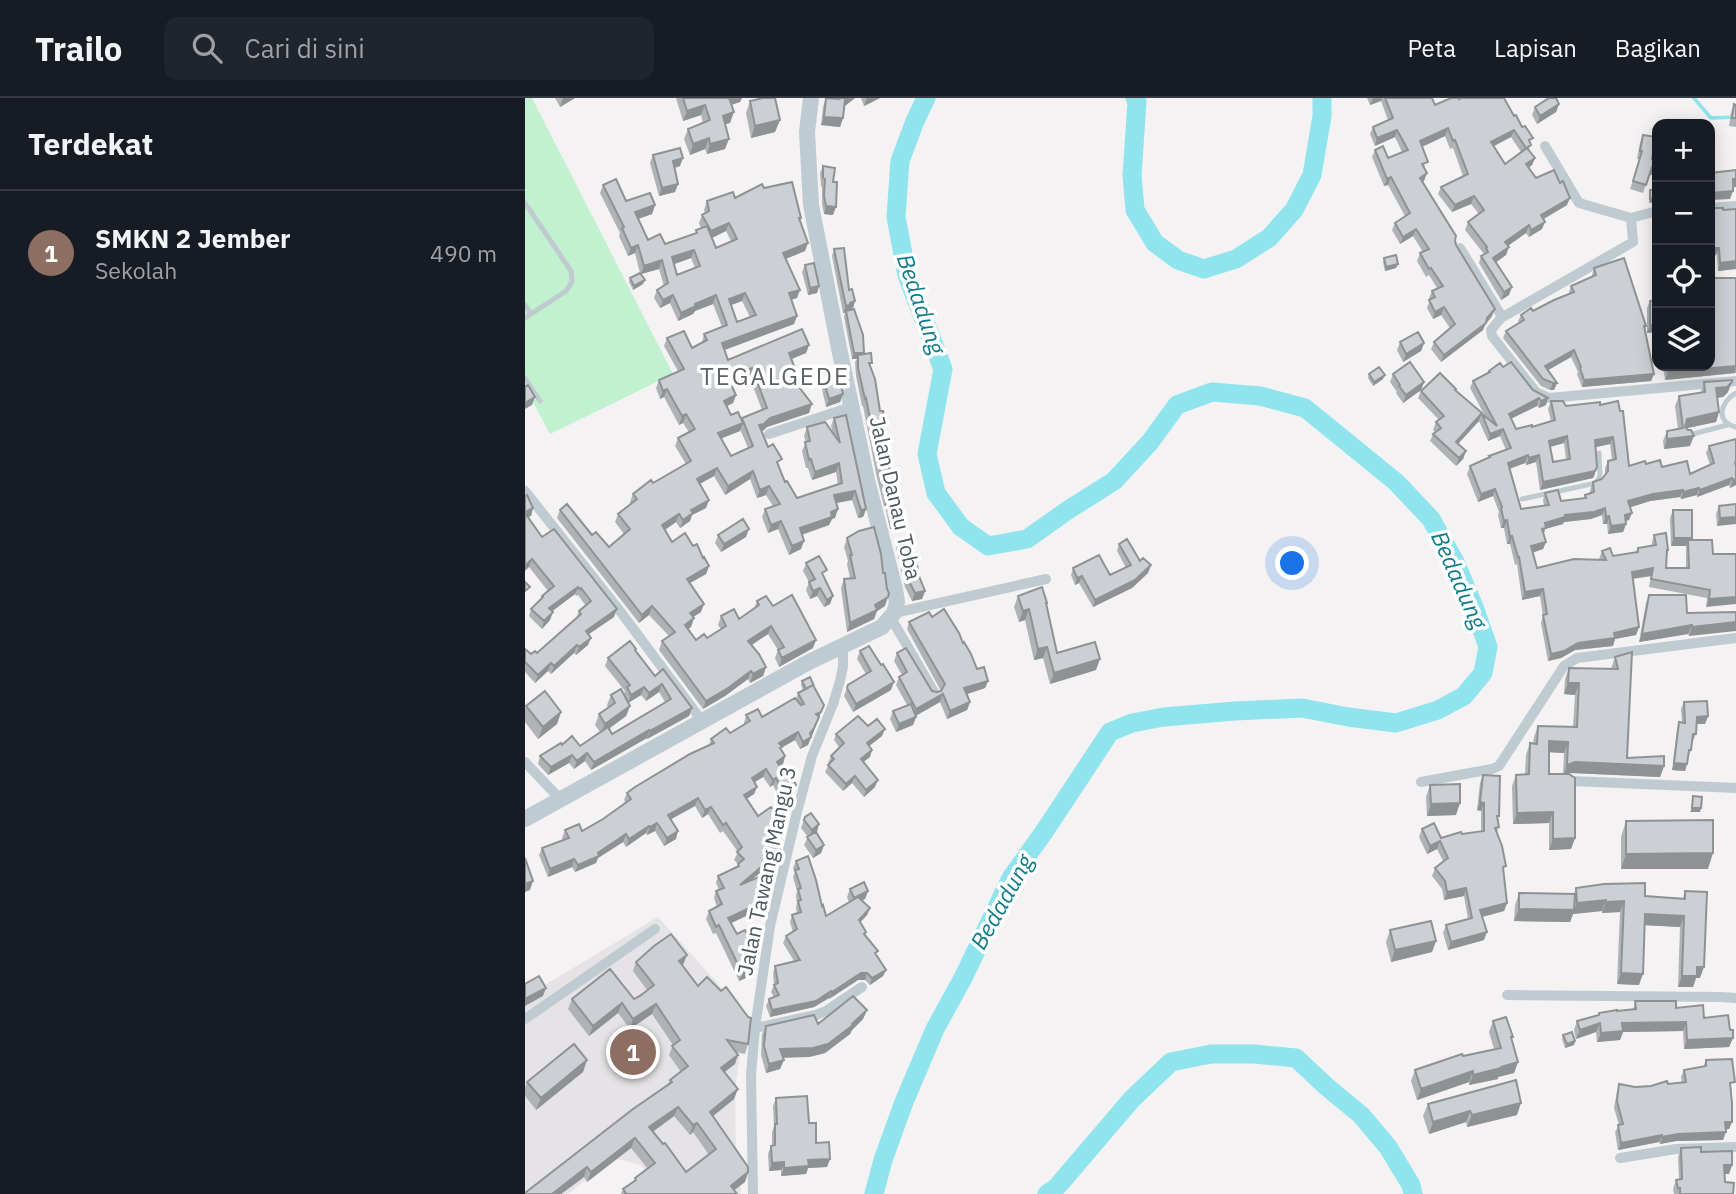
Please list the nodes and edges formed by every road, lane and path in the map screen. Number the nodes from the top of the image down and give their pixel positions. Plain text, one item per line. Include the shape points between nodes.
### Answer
1 (811, 98) edge
2 (1545, 146) dead end
3 (525, 203) edge
4 (1736, 206) edge
5 (1715, 208) edge
6 (1652, 212) edge
7 (1631, 218) junction
8 (1460, 248) edge
9 (525, 304) edge
10 (528, 316) edge
11 (1501, 318) junction
12 (525, 378) edge
13 (1736, 381) edge
14 (1736, 393) edge
15 (540, 401) dead end
16 (852, 407) junction
17 (1727, 425) junction
18 (1736, 427) edge
19 (769, 434) dead end
20 (1685, 435) edge
21 (1599, 453) edge
22 (525, 491) edge
23 (1522, 499) dead end
24 (1047, 579) dead end
25 (893, 616) junction
26 (1736, 638) edge
27 (843, 646) junction
28 (934, 692) edge
29 (702, 721) junction
30 (525, 762) edge
31 (1571, 781) edge
32 (1422, 782) dead end
33 (1736, 788) edge
34 (561, 800) junction
35 (525, 819) edge
36 (655, 929) dead end
37 (862, 987) dead end
38 (1507, 995) dead end
39 (1736, 999) edge
40 (525, 1019) edge
41 (755, 1028) junction
42 (1736, 1147) edge
43 (1620, 1158) dead end
44 (753, 1194) edge

1 - 16 main road, Jalan Danau Toba via 807,132 811,205
2 - 7 street via 1579,203
3 - 10 lane via 571,271 572,282
4 - 5 street
6 - 7 street
7 - 11 street via 1633,242
8 - 11 street
9 - 10 lane
11 - 13 street via 1491,330 1492,336 1543,397
12 - 15 lane
14 - 17 lane via 1724,405
16 - 19 street
16 - 25 main road, Jalan Danau Toba via 895,589
17 - 18 lane
17 - 20 lane
21 - 23 lane via 1596,483
22 - 29 street
24 - 25 street
25 - 27 main road via 876,631
25 - 28 street
26 - 32 street via 1577,658 1564,666 1499,766
27 - 29 main road
27 - 41 street, Jalan Tawang Mangu 3 via 840,681 797,811 770,926
29 - 34 main road
30 - 34 street
31 - 33 street
34 - 35 main road
36 - 40 street
37 - 41 street via 816,1015
38 - 39 street
41 - 44 street, Jalan Tawang Mangu 3
42 - 43 street via 1676,1149

